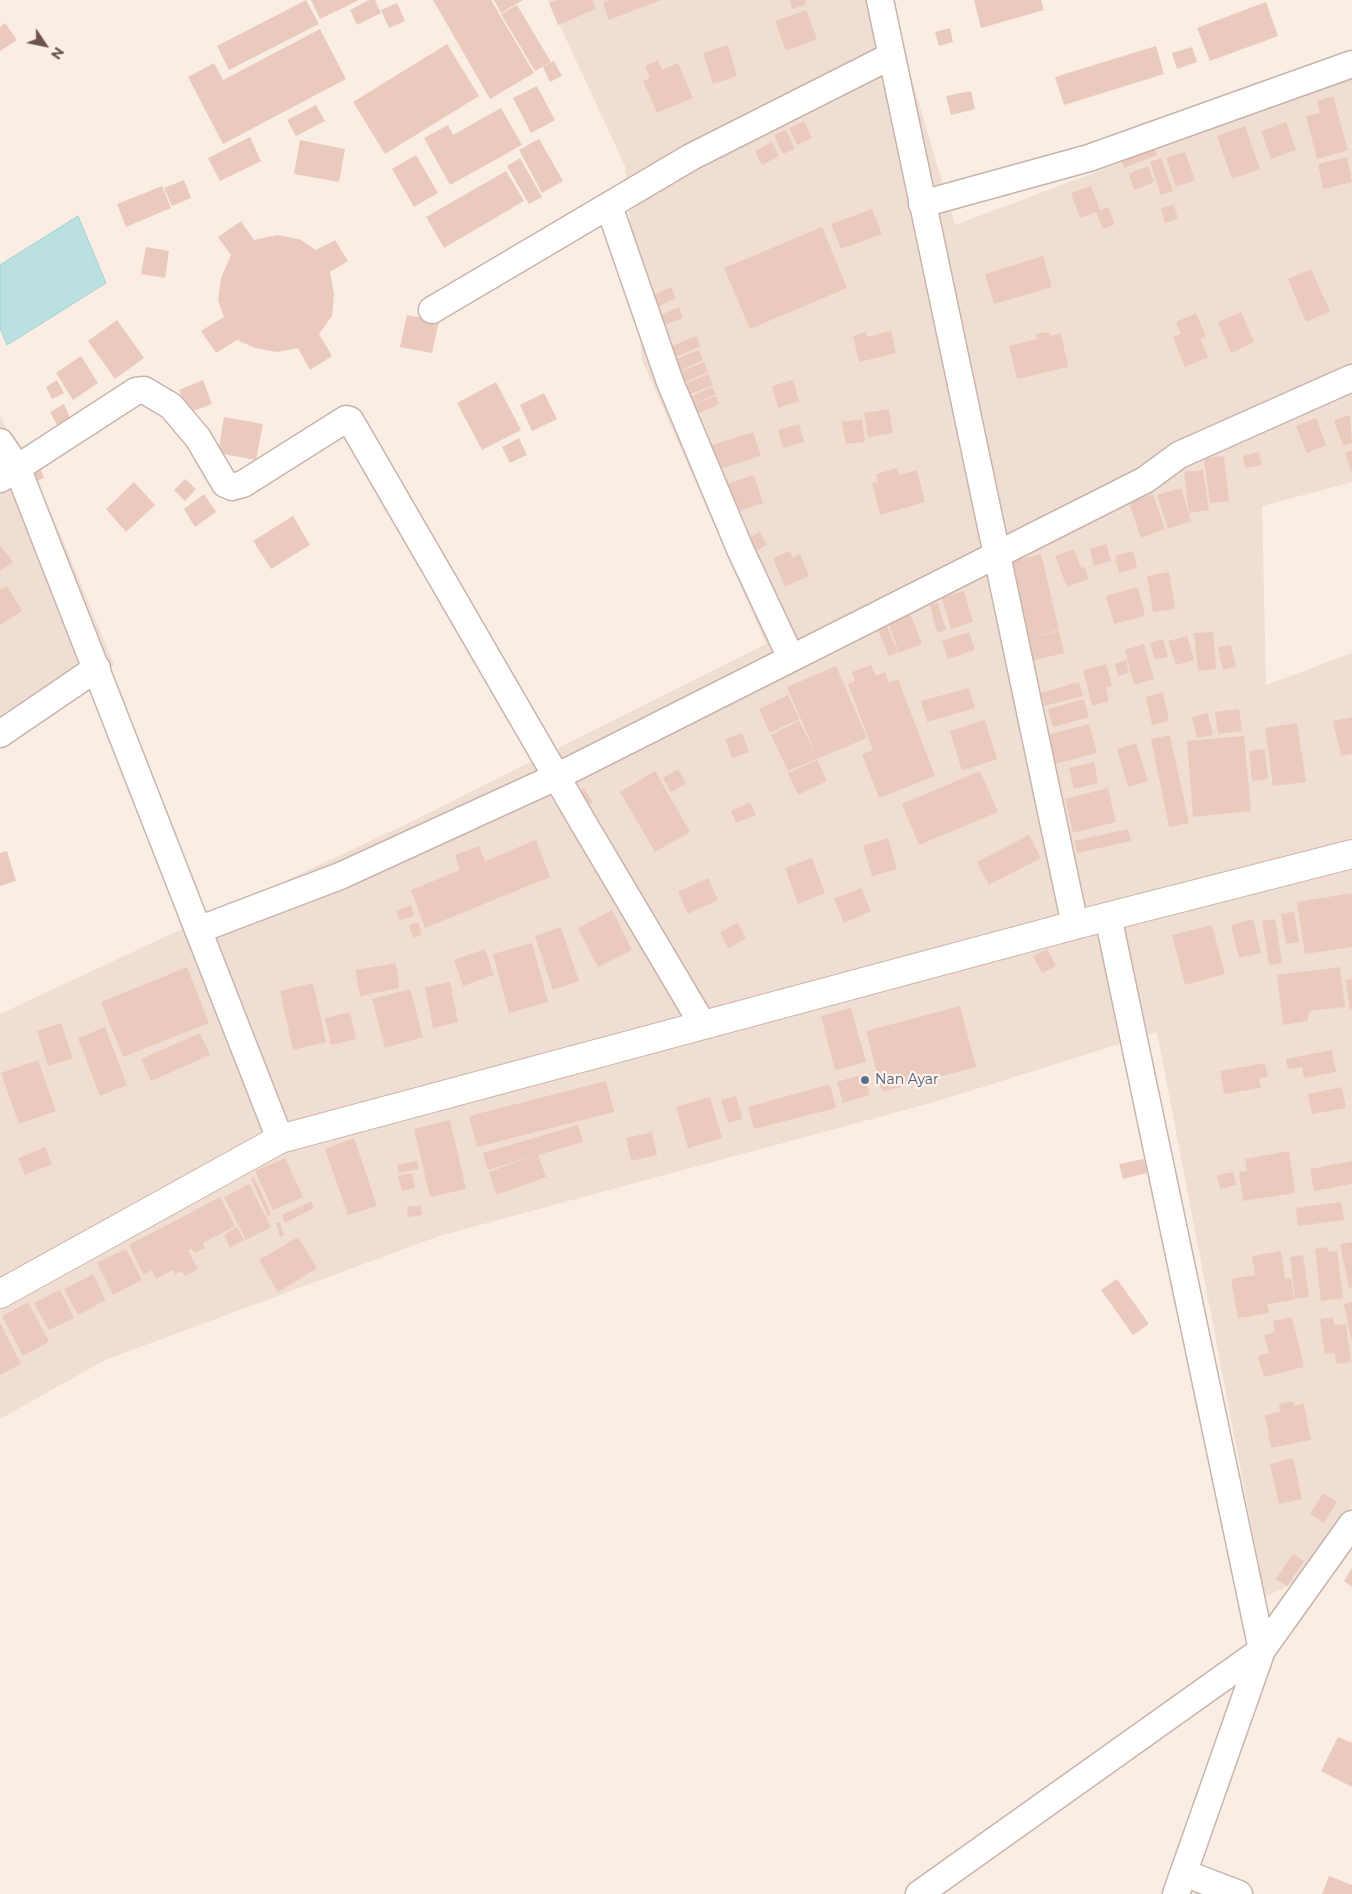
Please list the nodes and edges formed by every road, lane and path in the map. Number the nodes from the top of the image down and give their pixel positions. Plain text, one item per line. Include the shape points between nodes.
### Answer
1 (880, 0) edge
2 (891, 56) junction
3 (1352, 64) edge
4 (922, 204) junction
5 (608, 206) junction
6 (432, 310) dead end
7 (1352, 378) edge
8 (0, 442) edge
9 (8, 473) edge
10 (996, 554) junction
11 (791, 658) junction
12 (97, 668) junction
13 (0, 734) edge
14 (556, 777) junction
15 (1352, 854) edge
16 (1108, 916) junction
17 (1074, 925) junction
18 (198, 930) junction
19 (703, 1025) junction
20 (280, 1139) junction
21 (0, 1294) edge
22 (1352, 1524) edge
23 (1262, 1650) junction
24 (1180, 1883) edge
25 (919, 1894) edge
26 (1239, 1894) edge

1 - 2 street
2 - 4 street
2 - 5 street via 690,157
3 - 4 street via 1089,158
4 - 10 street
5 - 6 street
5 - 11 street via 670,382 740,549
7 - 10 street via 1180,455 1145,480
8 - 9 street
9 - 12 street
9 - 14 street via 136,391 144,390 171,406 198,438 226,484 232,487 242,484 346,419 350,420
10 - 11 street
10 - 17 street
11 - 14 street
12 - 13 street
12 - 18 street
14 - 18 street via 340,876
14 - 19 street
15 - 16 main road
16 - 17 main road
16 - 23 street
17 - 19 main road
18 - 20 street
19 - 20 main road
20 - 21 main road
22 - 23 street
23 - 24 street
23 - 25 street
24 - 26 street

